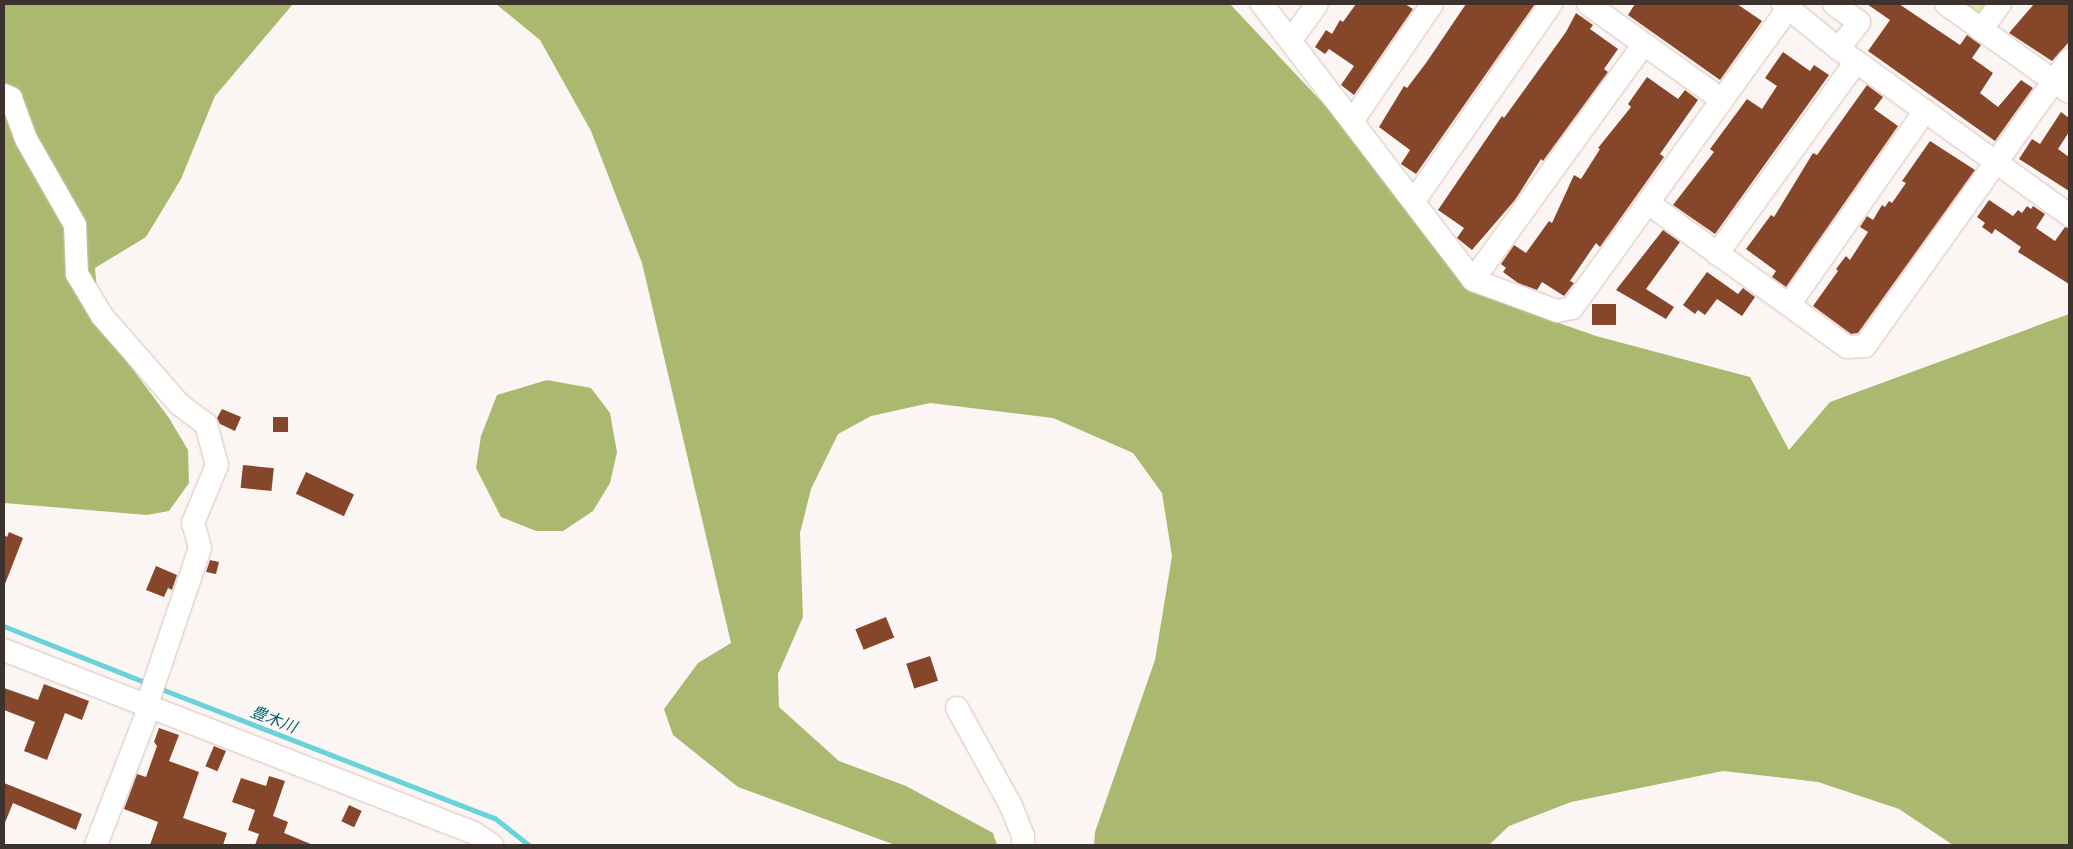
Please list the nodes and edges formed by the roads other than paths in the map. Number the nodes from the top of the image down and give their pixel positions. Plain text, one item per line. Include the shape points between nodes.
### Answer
1 (1262, 4) edge
2 (1317, 4) edge
3 (1432, 4) edge
4 (1551, 4) edge
5 (1588, 4) edge
6 (1834, 4) edge
7 (1946, 4) edge
8 (2000, 4) edge
9 (1787, 5) edge
10 (1981, 30) junction
11 (1291, 40) junction
12 (1644, 44) junction
13 (1847, 56) junction
14 (2069, 60) edge
15 (2062, 87) edge
16 (4, 95) edge
17 (1722, 100) junction
18 (1925, 111) junction
19 (1353, 120) junction
20 (1997, 162) junction
21 (1414, 201) junction
22 (1648, 203) junction
23 (2069, 215) edge
24 (1717, 254) junction
25 (1473, 280) junction
26 (1789, 305) junction
27 (4, 650) edge
28 (151, 695) junction
29 (958, 708) dead end
30 (96, 845) edge
31 (492, 845) edge
32 (1023, 845) edge

1 - 11 street
2 - 11 street
3 - 19 street
4 - 21 street
5 - 12 street
6 - 13 street via 1859,22
7 - 10 street
8 - 10 street
9 - 13 street
9 - 17 street
10 - 15 street
11 - 19 street
12 - 17 street
12 - 25 street
13 - 18 street
13 - 24 street
14 - 15 street
15 - 20 street
16 - 28 street via 10,98 26,139 75,225 77,274 102,316 179,404 206,424 216,465 193,522 200,548
17 - 22 street
18 - 20 street
18 - 26 street
19 - 21 street
20 - 23 street
20 - 26 street via 1865,346 1847,347
21 - 25 street
22 - 24 street
22 - 25 street via 1572,308 1557,310
24 - 26 street
27 - 28 street
28 - 30 street
28 - 31 street via 474,833
29 - 32 street via 1011,806 1023,836

